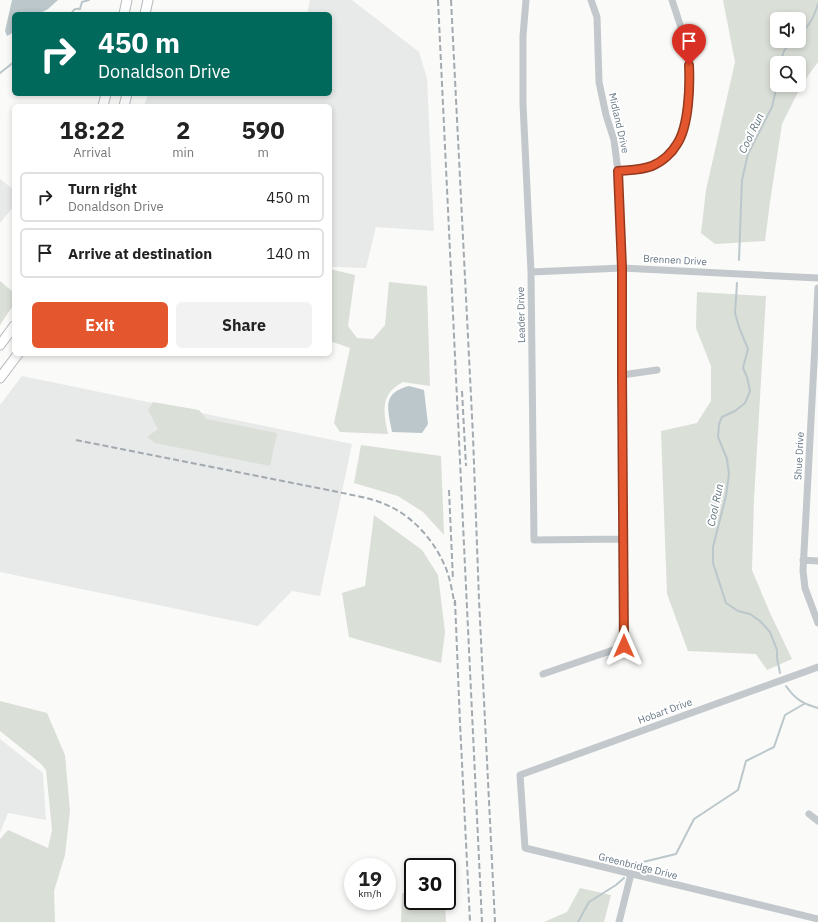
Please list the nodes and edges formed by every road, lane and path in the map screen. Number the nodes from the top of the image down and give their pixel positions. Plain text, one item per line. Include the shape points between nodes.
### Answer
1 (127, 0) edge
2 (148, 0) edge
3 (526, 0) edge
4 (590, 0) edge
5 (672, 0) edge
6 (124, 12) edge
7 (145, 12) edge
8 (618, 171) junction
9 (622, 268) junction
10 (531, 272) junction
11 (818, 278) edge
12 (818, 288) edge
13 (12, 329) edge
14 (0, 345) edge
15 (16, 356) edge
16 (657, 370) dead end
17 (622, 375) junction
18 (0, 378) edge
19 (624, 539) junction
20 (803, 560) junction
21 (818, 561) edge
22 (818, 623) edge
23 (818, 667) edge
24 (543, 674) dead end
25 (520, 775) joint
26 (809, 814) dead end
27 (818, 821) edge
28 (631, 874) junction
29 (818, 919) edge
30 (619, 922) edge

1 - 6 main road
2 - 7 main road
3 - 10 street, Leader Drive via 523,104
4 - 8 street, Midland Drive via 596,17 599,82 614,140
5 - 8 street via 688,49 690,81 684,127 678,144 662,161 651,167
8 - 9 street, Midland Drive
9 - 10 street, Brennen Drive
9 - 11 street, Brennen Drive
9 - 17 street, Midland Drive
10 - 19 street, Leader Drive via 534,540
12 - 20 street, Shue Drive
13 - 14 main road
15 - 18 main road
16 - 17 street
17 - 19 street, Midland Drive
19 - 24 street, Midland Drive via 624,646
20 - 21 street
20 - 22 street, Shue Drive via 805,588
23 - 25 street, Hobart Drive
25 - 28 street, Greenbridge Drive via 525,848
26 - 27 street
28 - 29 street, Greenbridge Drive
28 - 30 street

